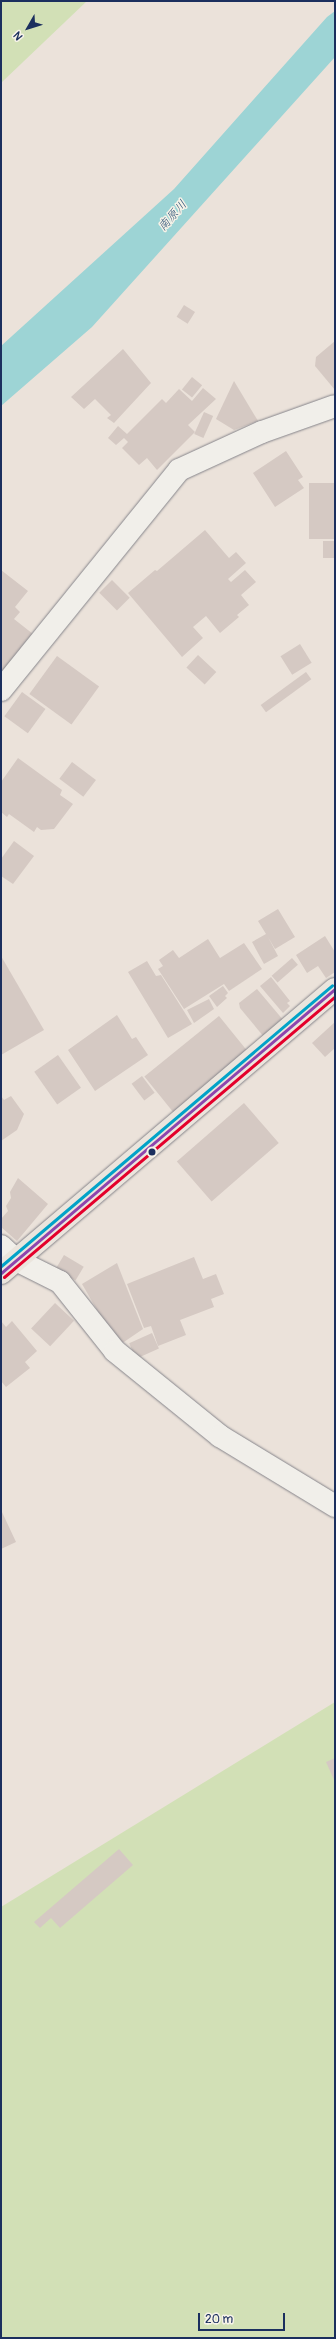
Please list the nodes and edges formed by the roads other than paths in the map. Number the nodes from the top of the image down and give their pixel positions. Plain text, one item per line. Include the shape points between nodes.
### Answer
1 (335, 406) edge
2 (1, 690) edge
3 (335, 988) edge
4 (6, 1260) edge
5 (335, 1506) edge

1 - 2 street via 262,432 179,470
3 - 4 main road
4 - 5 street via 60,1282 115,1351 220,1436

